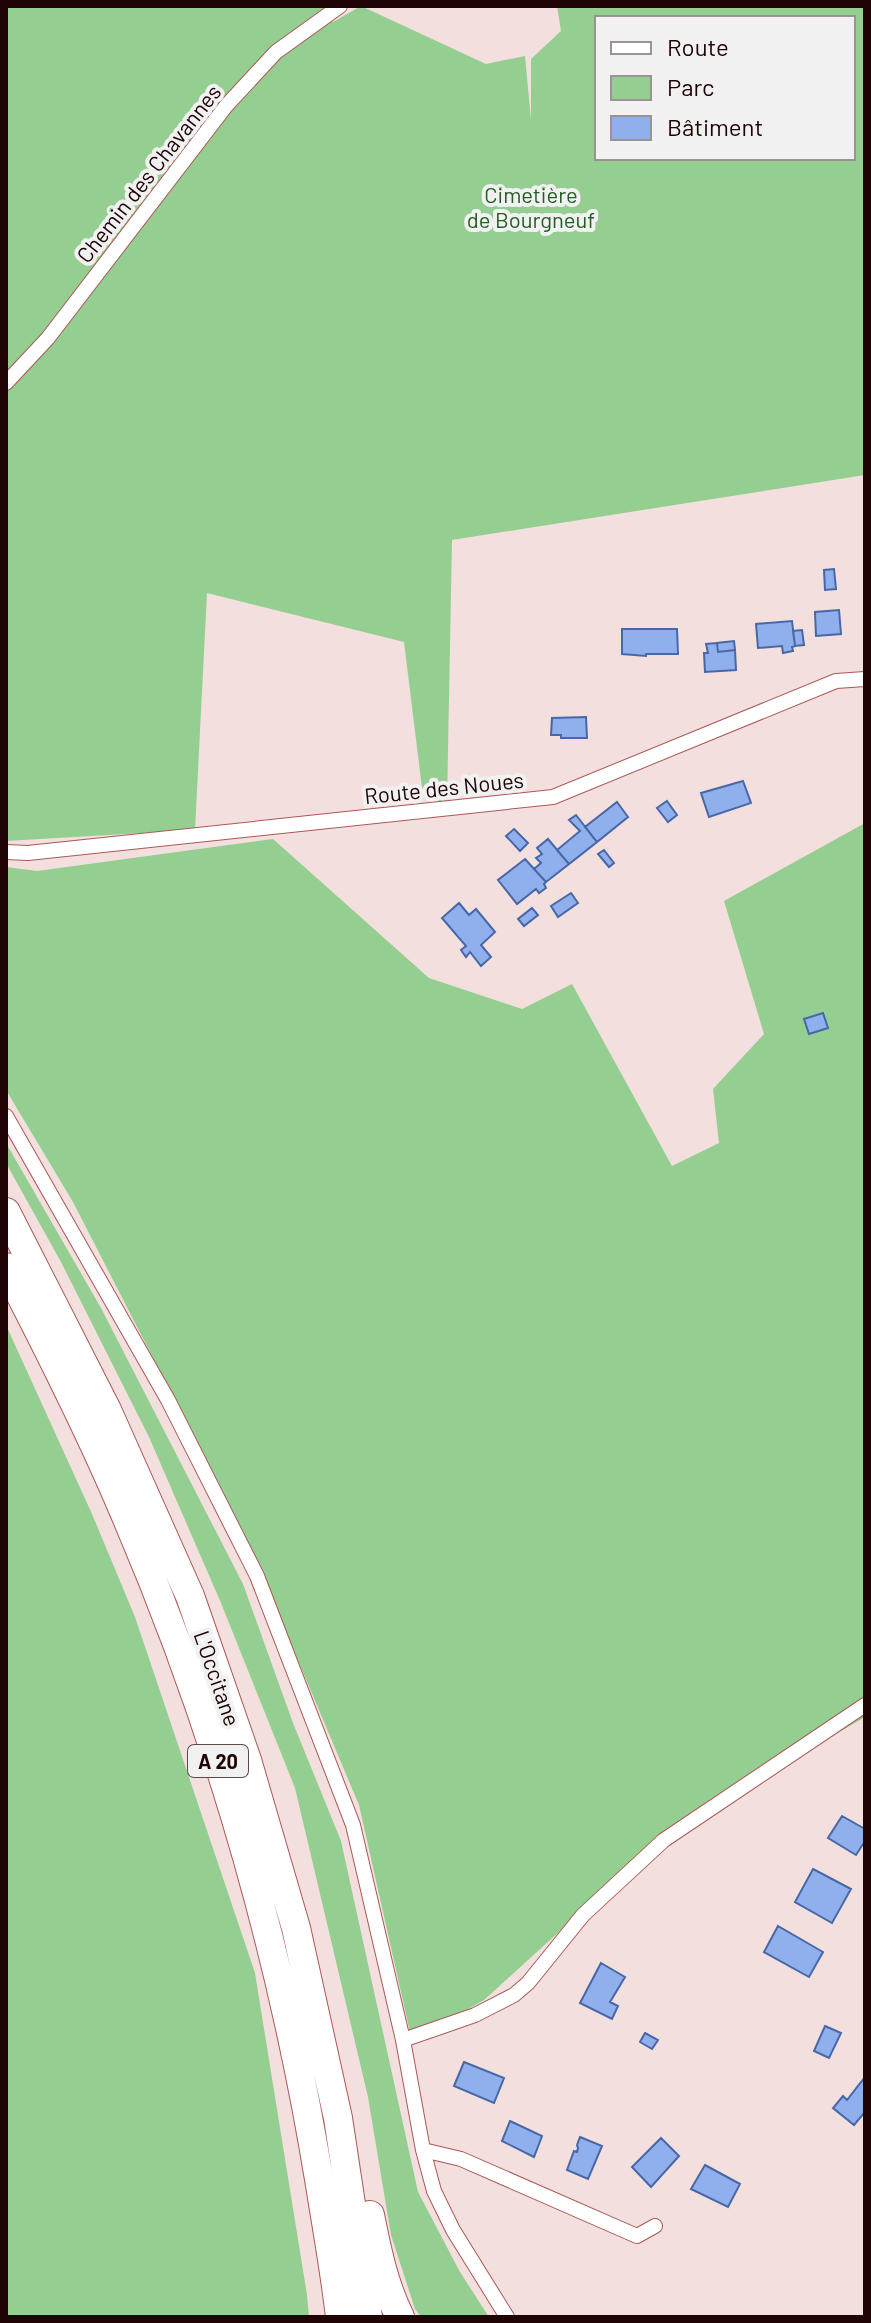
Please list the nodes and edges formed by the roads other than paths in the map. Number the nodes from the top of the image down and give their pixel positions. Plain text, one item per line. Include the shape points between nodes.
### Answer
1 (340, 6) edge
2 (6, 383) edge
3 (865, 679) edge
4 (6, 852) edge
5 (6, 1116) edge
6 (6, 1212) edge
7 (6, 1267) edge
8 (865, 1705) edge
9 (403, 2040) junction
10 (338, 2118) junction
11 (423, 2150) junction
12 (655, 2226) dead end
13 (340, 2317) edge
14 (368, 2317) edge
15 (400, 2317) edge
16 (507, 2317) edge

1 - 2 street, Chemin des Chavannes via 276,52 226,106 48,338
3 - 4 street, Route des Noues via 836,681 553,797
5 - 9 street via 168,1400 257,1576 353,1825
6 - 10 highway, L'Occitane / A 20 via 107,1410 190,1596 247,1760 296,1928
7 - 13 highway, L'Occitane / A 20 via 122,1506 218,1760 285,2000
8 - 9 street via 664,1840 583,1915 514,1995
9 - 11 street
10 - 14 highway, L'Occitane / A 20
10 - 15 highway via 359,2155 376,2245
11 - 12 street via 461,2159 637,2236
11 - 16 street via 434,2191 453,2230

